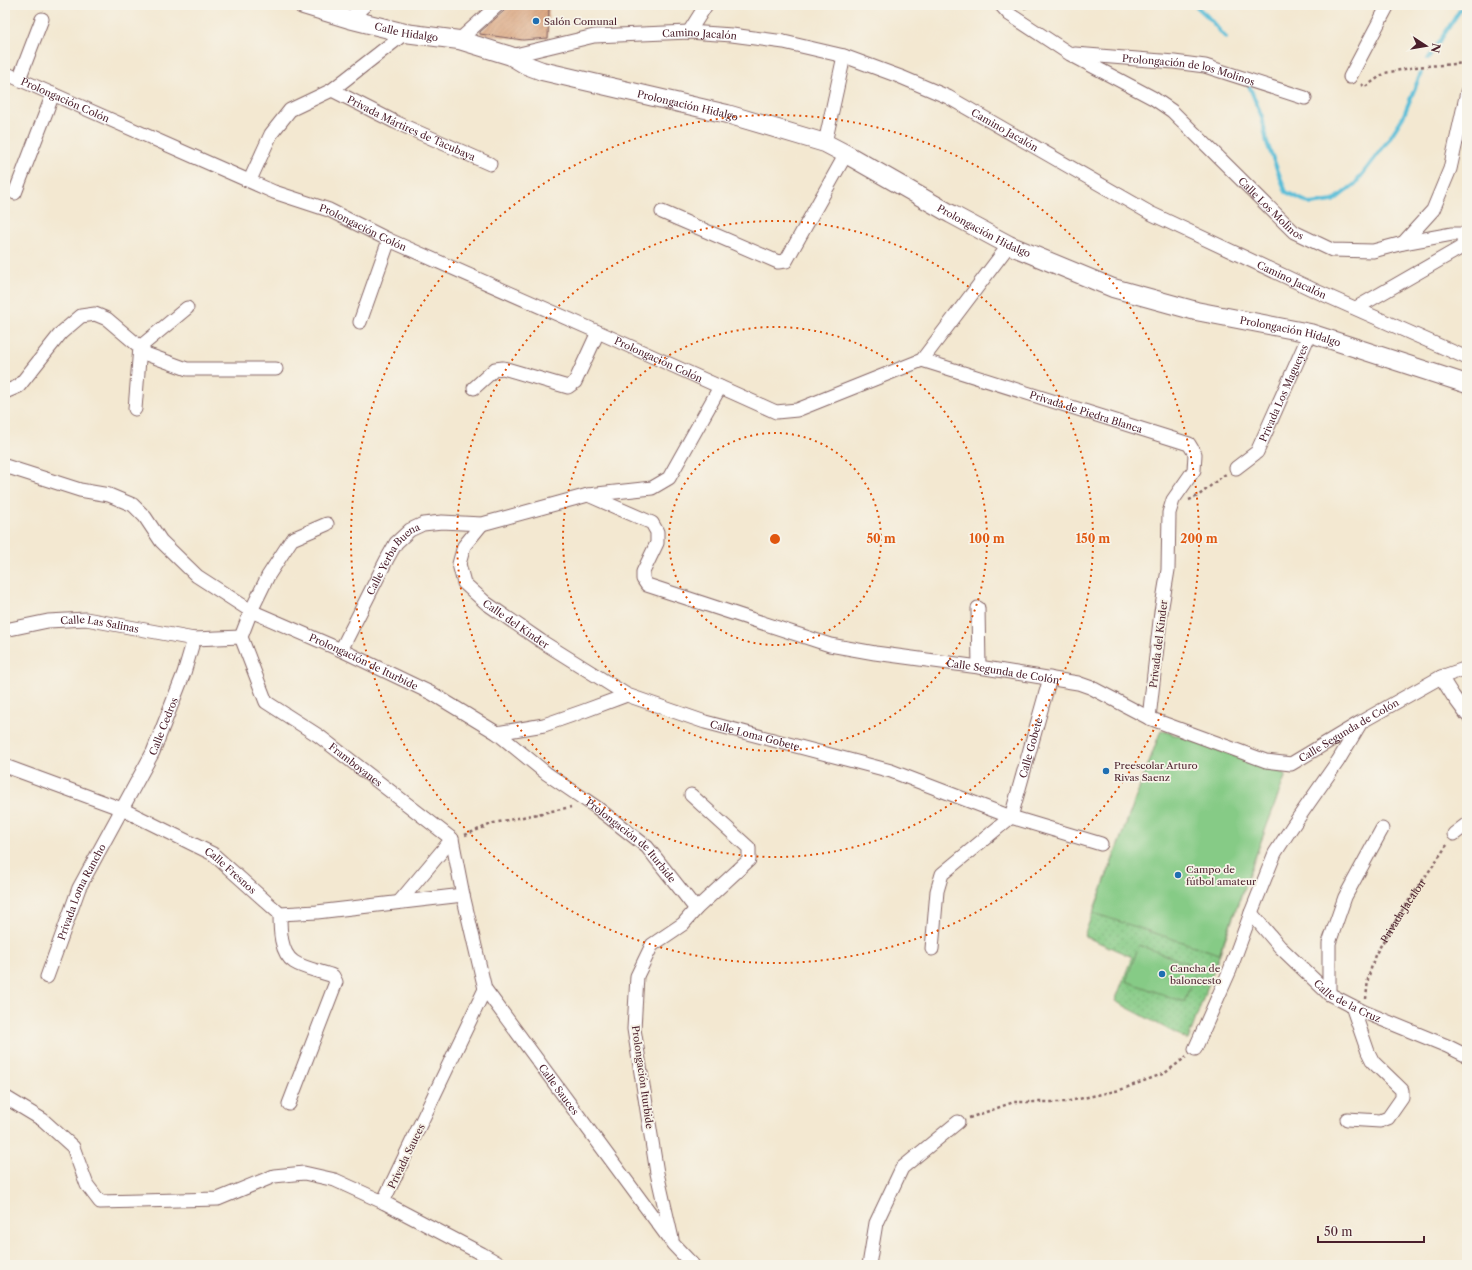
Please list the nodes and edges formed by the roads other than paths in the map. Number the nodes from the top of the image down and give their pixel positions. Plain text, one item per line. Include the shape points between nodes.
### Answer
1 (303, 5) edge
2 (365, 5) edge
3 (498, 5) edge
4 (706, 5) edge
5 (1002, 5) edge
6 (1388, 5) edge
7 (42, 19) dead end
8 (349, 19) junction
9 (689, 32) junction
10 (405, 33) junction
11 (459, 40) junction
12 (1070, 54) junction
13 (511, 56) junction
14 (844, 56) junction
15 (5, 73) edge
16 (1350, 77) road end
17 (19, 79) junction
18 (332, 90) junction
19 (1467, 92) edge
20 (53, 94) junction
21 (1305, 98) dead end
22 (825, 143) junction
23 (846, 154) junction
24 (490, 164) dead end
25 (250, 180) junction
26 (15, 193) dead end
27 (662, 212) dead end
28 (389, 240) junction
29 (1403, 243) junction
30 (1009, 245) junction
31 (187, 308) dead end
32 (1356, 308) junction
33 (360, 322) dead end
34 (598, 332) junction
35 (1310, 333) junction
36 (140, 347) junction
37 (1467, 358) edge
38 (922, 360) junction
39 (276, 369) dead end
40 (1467, 384) edge
41 (720, 386) junction
42 (474, 388) dead end
43 (5, 392) edge
44 (135, 410) dead end
45 (5, 466) edge
46 (1236, 468) road end
47 (588, 495) junction
48 (1173, 500) joint
49 (327, 524) dead end
50 (482, 524) junction
51 (978, 608) dead end
52 (251, 611) junction
53 (5, 630) edge
54 (241, 637) junction
55 (194, 639) junction
56 (341, 650) junction
57 (979, 667) junction
58 (1467, 668) edge
59 (1441, 677) junction
60 (1050, 678) junction
61 (627, 695) junction
62 (1467, 715) edge
63 (1149, 718) junction
64 (1361, 722) junction
65 (497, 733) junction
66 (5, 766) edge
67 (691, 795) dead end
68 (122, 809) junction
69 (1011, 817) junction
70 (1467, 824) edge
71 (1382, 828) dead end
72 (1454, 834) road end
73 (452, 839) junction
74 (1101, 844) dead end
75 (463, 895) junction
76 (400, 901) junction
77 (696, 909) junction
78 (1251, 913) junction
79 (280, 914) junction
80 (932, 949) dead end
81 (47, 977) dead end
82 (485, 989) junction
83 (1329, 994) junction
84 (1358, 1009) junction
85 (1195, 1050) road end
86 (1467, 1056) edge
87 (5, 1098) edge
88 (289, 1104) dead end
89 (1347, 1119) dead end
90 (958, 1122) road end
91 (383, 1202) junction
92 (673, 1244) junction
93 (501, 1265) edge
94 (693, 1265) edge
95 (868, 1265) edge

1 - 8 street, Calle Hidalgo
2 - 8 street
3 - 11 street
4 - 9 street
5 - 12 street, Calle Los Molinos via 1009,14
6 - 16 street
7 - 17 street
8 - 10 street, Calle Hidalgo
9 - 13 street, Camino Jacalón via 594,36
9 - 14 street, Camino Jacalón via 784,42
10 - 11 street, Calle Hidalgo
10 - 18 street
11 - 13 street, Calle Hidalgo
12 - 21 street, Prolongación de los Molinos via 1205,66
12 - 29 street, Calle Los Molinos via 1153,98 1172,111 1294,232 1332,250 1373,251
13 - 22 street, Prolongación Hidalgo via 542,71 727,114
14 - 22 street
14 - 32 street, Camino Jacalón via 948,97 1150,213
15 - 17 street, Prolongación Colón
17 - 20 street, Prolongación Colón
18 - 24 street, Privada Mártires de Tacubaya via 395,122
18 - 25 street via 290,110 271,134
19 - 29 street via 1450,169 1433,210
20 - 25 street, Prolongación Colón
20 - 26 street
22 - 23 street, Prolongación Hidalgo
23 - 27 street via 786,261 778,262
23 - 30 street, Prolongación Hidalgo
25 - 28 street, Prolongación Colón via 274,192 329,210
28 - 33 street
28 - 34 street, Prolongación Colón
29 - 32 street, Calle Los Molinos via 1452,234 1461,234 1464,240 1462,247
30 - 35 street, Prolongación Hidalgo via 1113,288 1196,311
30 - 38 street
31 - 36 street
32 - 37 street, Camino Jacalón
34 - 41 street, Prolongación Colón
34 - 42 street via 575,382 568,387 503,368 495,369
35 - 40 street, Prolongación Hidalgo
35 - 46 street, Privada Los Magueyes via 1257,452
36 - 39 street via 146,354 187,370
36 - 43 street via 107,319 95,314 81,316 61,333 19,386
36 - 44 street
38 - 41 street, Prolongación Colón via 796,410 776,412
38 - 48 street, Privada de Piedra Blanca via 1189,444 1195,454 1194,470
41 - 47 street via 668,478 652,488
45 - 52 street, Prolongación de Iturbide via 80,490 109,495 133,505 161,541 197,576
47 - 50 street
47 - 57 street, Calle Segunda de Colón via 652,523 657,532 657,543 643,572 642,579 647,585 830,645
48 - 63 street, Privada del Kinder via 1169,513 1168,570
49 - 52 street via 292,539 268,576
50 - 56 street, Calle Yerba Buena via 442,522 423,524 410,530 396,543
50 - 61 street, Calle del Kinder via 464,546 460,564 464,583 486,603 535,637
51 - 57 street
52 - 54 street
52 - 56 street, Prolongación de Iturbide
53 - 55 street, Calle Las Salinas via 48,621 86,619
54 - 55 street
54 - 73 street, Framboyanes via 266,702 319,736
55 - 68 street, Calle Cedros via 184,673 153,752
56 - 65 street, Prolongación de Iturbide via 433,694
57 - 60 street, Calle Segunda de Colón
58 - 59 street, Calle Segunda de Colón
59 - 62 street
59 - 64 street, Calle Segunda de Colón
60 - 63 street, Calle Segunda de Colón via 1092,688
60 - 69 street, Calle Gobete
61 - 65 street via 544,725
61 - 69 street, Calle Loma Gobete via 705,722 891,771
63 - 64 street, Calle Segunda de Colón via 1266,761 1291,764
64 - 78 street via 1338,761 1275,853
65 - 77 street, Prolongación de Iturbide via 546,773 596,807 647,847
66 - 68 street, Calle Fresnos
67 - 77 street, Prolongación Iturbide via 749,848 749,860
68 - 79 street, Calle Fresnos via 213,854
68 - 81 street, Privada Loma Rancho via 79,888
69 - 74 street
69 - 80 street via 942,874 936,891
70 - 72 street
71 - 83 street via 1345,897 1329,943
73 - 75 street
73 - 76 street
75 - 76 street
75 - 82 street, Calle Sauces
76 - 79 street
77 - 92 street, Prolongación Iturbide via 683,924 652,945 637,976 634,1029 657,1173
78 - 83 street, Calle de la Cruz via 1280,947
78 - 85 street via 1230,970
79 - 88 street via 284,950 294,962 333,976 336,982
82 - 91 street, Privada Sauces
82 - 92 street, Calle Sauces
83 - 84 street, Calle de la Cruz
84 - 86 street, Calle de la Cruz
84 - 89 street via 1368,1052 1374,1062 1402,1090 1402,1098 1388,1118 1380,1121
87 - 91 street via 43,1120 73,1147 87,1185 100,1202 218,1199 274,1176 304,1173 335,1180
90 - 95 street via 902,1168 876,1223
91 - 93 street
92 - 94 street, Calle Sauces

